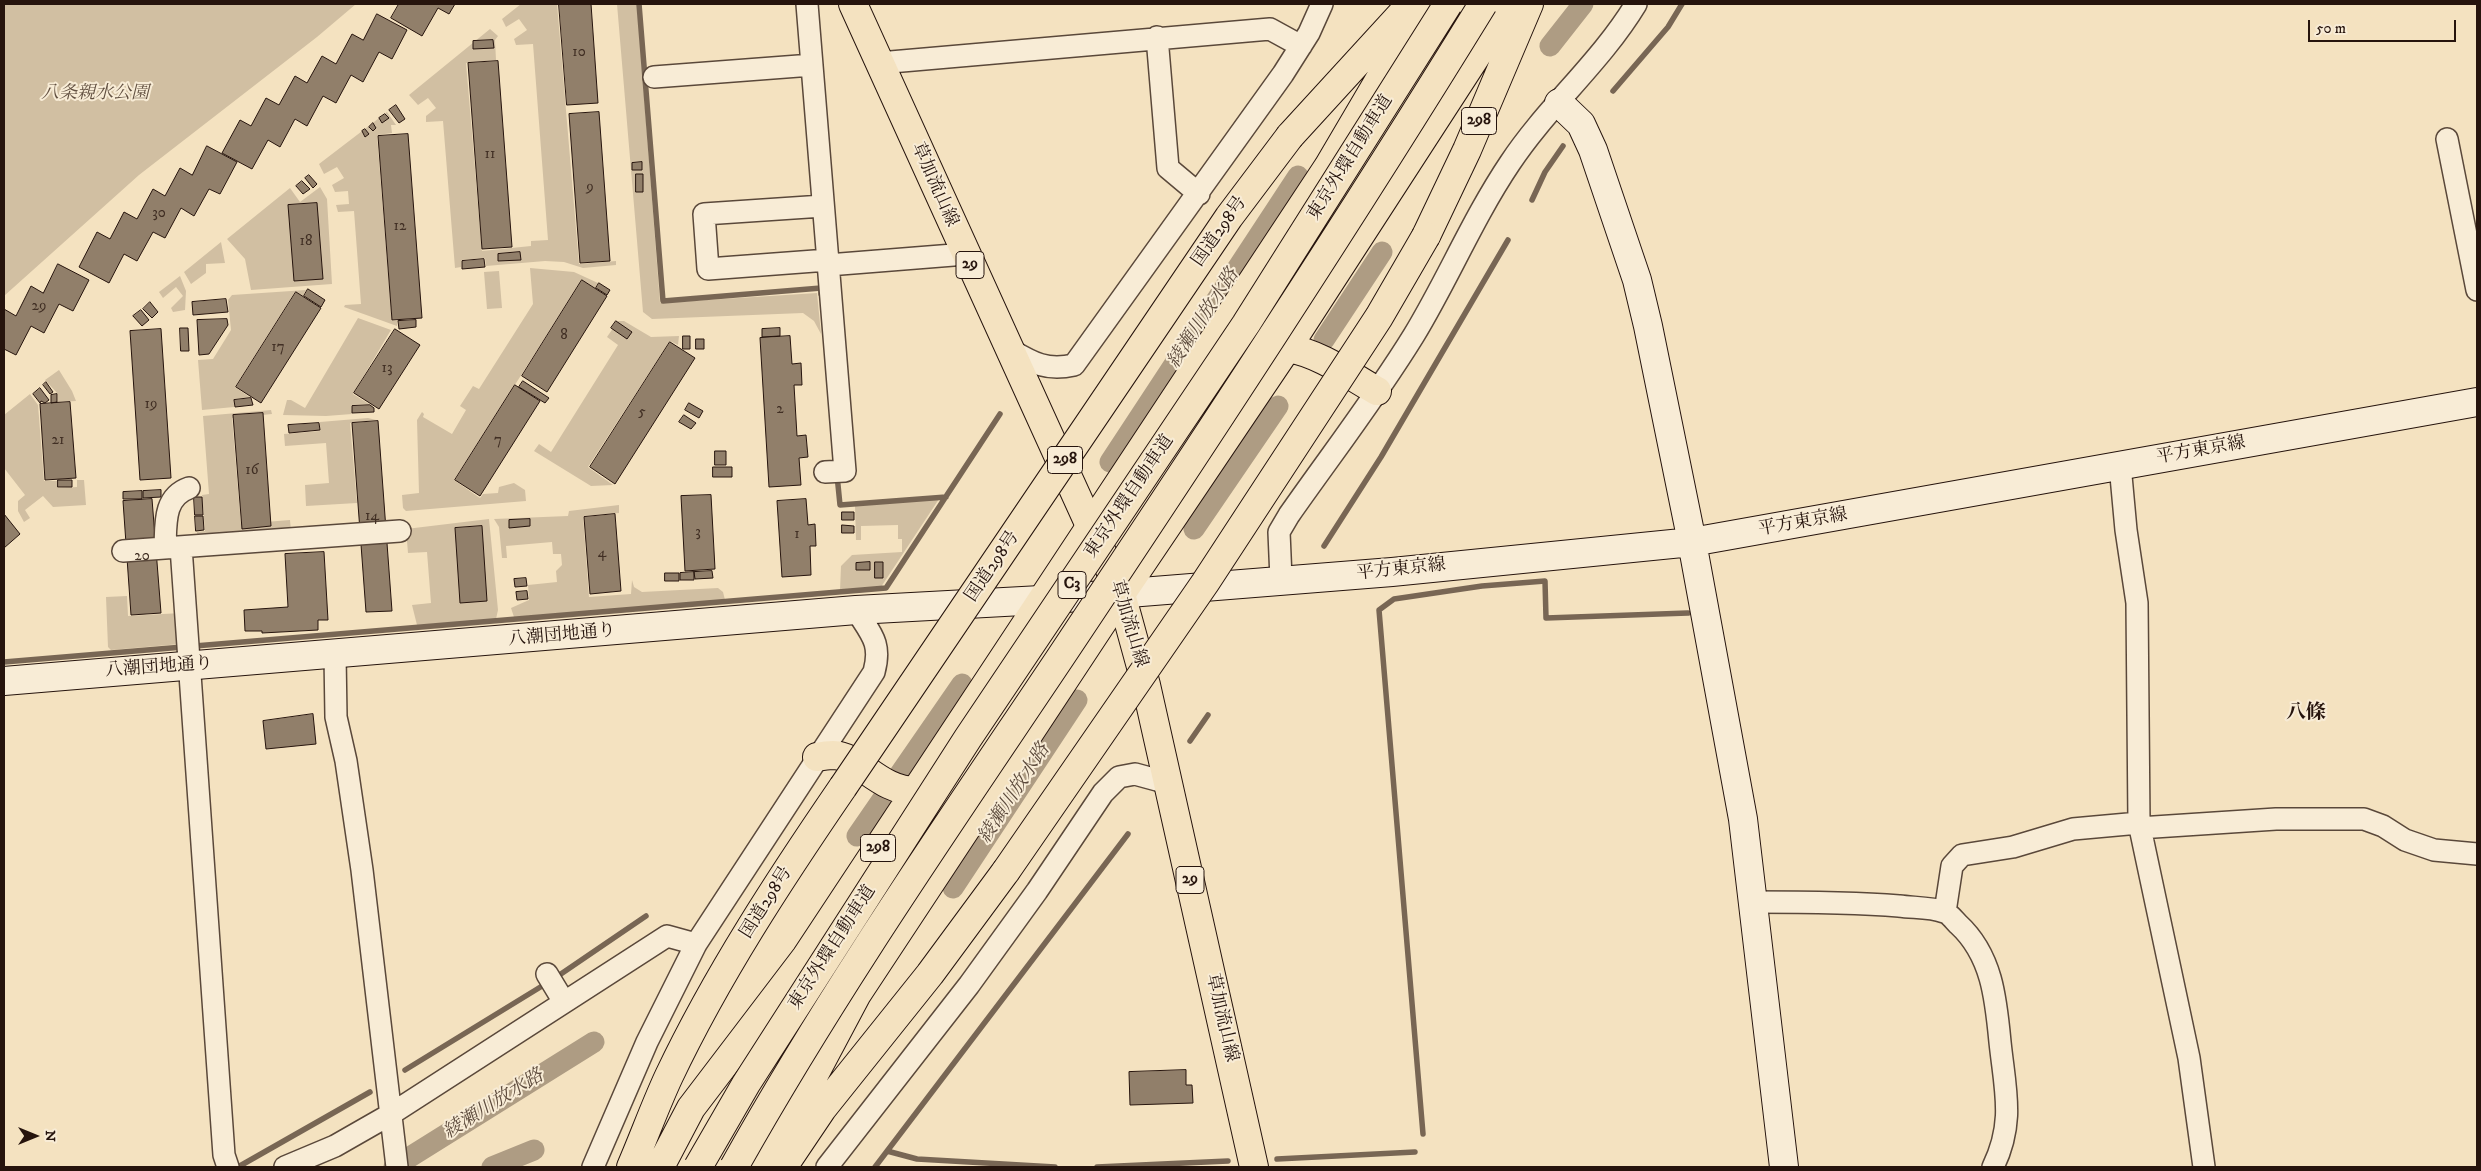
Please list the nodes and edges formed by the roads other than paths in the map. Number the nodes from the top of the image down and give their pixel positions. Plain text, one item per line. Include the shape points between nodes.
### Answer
1 (807, 4) edge
2 (853, 4) edge
3 (1322, 4) edge
4 (1411, 4) edge
5 (1424, 4) edge
6 (1448, 4) edge
7 (1483, 4) edge
8 (1510, 4) edge
9 (1529, 4) edge
10 (1636, 4) edge
11 (1157, 37) junction
12 (1300, 46) junction
13 (879, 63) junction
14 (812, 65) junction
15 (654, 77) dead end
16 (1559, 103) junction
17 (2447, 139) dead end
18 (1199, 194) junction
19 (824, 206) junction
20 (966, 254) junction
21 (828, 263) junction
22 (2477, 290) edge
23 (1287, 348) junction
24 (1009, 349) junction
25 (1376, 390) junction
26 (2477, 402) edge
27 (2120, 465) junction
28 (825, 472) dead end
29 (189, 488) dead end
30 (1091, 524) junction
31 (400, 531) dead end
32 (1692, 542) junction
33 (173, 548) junction
34 (123, 551) dead end
35 (1281, 579) junction
36 (1121, 594) junction
37 (1041, 600) junction
38 (856, 610) junction
39 (335, 655) junction
40 (188, 666) junction
41 (4, 681) edge
42 (817, 757) junction
43 (1168, 783) junction
44 (916, 792) junction
45 (2139, 826) junction
46 (2477, 854) edge
47 (1752, 902) junction
48 (1945, 912) junction
49 (696, 944) junction
50 (550, 978) dead end
51 (564, 1002) junction
52 (391, 1114) junction
53 (228, 1167) edge
54 (285, 1167) edge
55 (397, 1167) edge
56 (594, 1167) edge
57 (631, 1167) edge
58 (660, 1167) edge
59 (698, 1167) edge
60 (734, 1167) edge
61 (765, 1167) edge
62 (783, 1167) edge
63 (827, 1167) edge
64 (1254, 1167) edge
65 (1784, 1167) edge
66 (1993, 1167) edge
67 (2204, 1167) edge

1 - 14 street
2 - 13 main road, 草加流山線 / 29
3 - 12 street
4 - 57 main road, 国道298号 / 298, bridge via 1290,136 1214,240 800,849 722,975 670,1076
5 - 30 main road, 298 via 1328,167
6 - 59 main road, 東京外環自動車道 / C3, bridge via 1246,324 968,738 746,1084
7 - 60 main road, 東京外環自動車道 / C3, bridge via 1264,350 972,789 782,1084
8 - 23 main road, 298
9 - 62 main road, 298, bridge via 1467,150 1426,236 1380,317 1211,575 1006,871 930,974 822,1109
10 - 16 street
11 - 12 street via 1270,29
11 - 13 street
11 - 18 street via 1168,168
12 - 18 street
13 - 20 main road, 草加流山線 / 29
14 - 15 street
14 - 19 street
16 - 25 street via 1538,124 1510,163 1414,336
16 - 32 street via 1581,124 1588,137 1637,280
17 - 22 street
18 - 24 street via 1074,365 1056,369 1034,364
19 - 21 street
19 - 21 street via 704,214 708,269
20 - 21 street
20 - 24 main road, 草加流山線 / 29
21 - 28 street via 845,470
23 - 25 main road via 1300,350
23 - 36 main road, 298
24 - 30 main road, 草加流山線 / 29
25 - 35 street via 1278,532
26 - 27 street, 平方東京線
27 - 32 street, 平方東京線
27 - 45 street via 2137,603
29 - 33 street via 172,499 166,515
30 - 36 main road, 草加流山線 / 29
30 - 37 main road, 298
31 - 33 street
32 - 35 street, 平方東京線 via 1392,572
32 - 47 street via 1735,770
33 - 34 street
33 - 40 street
35 - 36 street, 平方東京線
36 - 37 street, 八潮団地通り
36 - 43 main road, 草加流山線 / 29
36 - 61 main road, 298 via 857,994
37 - 38 street, 八潮団地通り
37 - 44 main road, 298
38 - 39 street, 八潮団地通り
38 - 42 street via 876,643 878,655 874,672
39 - 40 street, 八潮団地通り
39 - 52 street via 336,717 356,830
40 - 41 street, 八潮団地通り
40 - 53 street via 224,1155
42 - 44 main road via 834,755 846,758 890,787 902,792
42 - 49 street
43 - 63 street via 1135,774 1119,777 1103,793 969,985
43 - 64 main road, 草加流山線 / 29
44 - 58 main road, 298 via 806,957 691,1108
45 - 46 street via 2276,819 2364,819 2405,840 2434,850
45 - 48 street via 2073,828 2013,848 1962,856 1952,866
45 - 67 street via 2189,1058
47 - 48 street via 1853,902
47 - 65 street
48 - 66 street via 1967,932 1980,952 1994,989 2007,1130
49 - 51 street via 666,936
49 - 56 street via 647,1042
50 - 51 street
51 - 52 street
52 - 54 street via 335,1146
52 - 55 street

